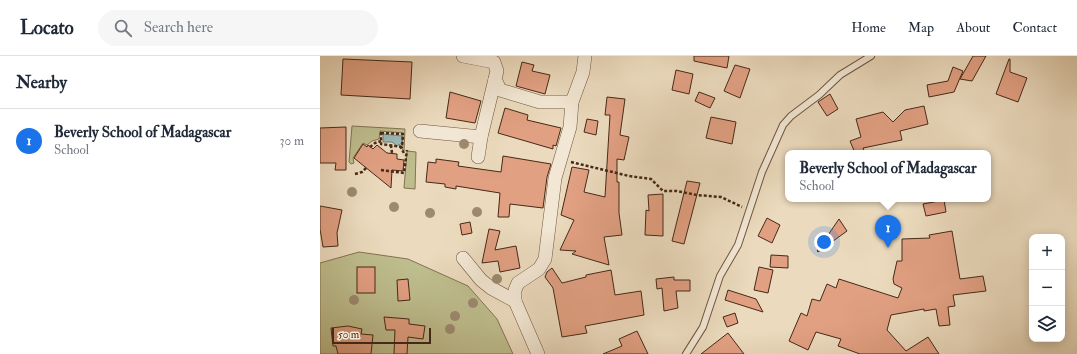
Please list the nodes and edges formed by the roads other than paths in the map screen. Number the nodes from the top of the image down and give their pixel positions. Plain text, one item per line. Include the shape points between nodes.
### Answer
1 (463, 56) edge
2 (585, 56) edge
3 (871, 56) edge
4 (496, 79) junction
5 (572, 102) junction
6 (420, 130) dead end
7 (481, 137) junction
8 (478, 158) dead end
9 (463, 258) dead end
10 (515, 301) junction
11 (538, 354) edge
12 (686, 354) edge

1 - 4 street via 494,62
2 - 5 street via 583,72
3 - 12 lane via 840,75 783,125 762,172 738,245 720,276 703,327
4 - 5 street via 500,90 540,102
4 - 7 street
5 - 10 street via 570,127 555,178 545,259 539,269 518,283
6 - 7 street
7 - 8 street
9 - 10 street via 481,280
10 - 11 street

